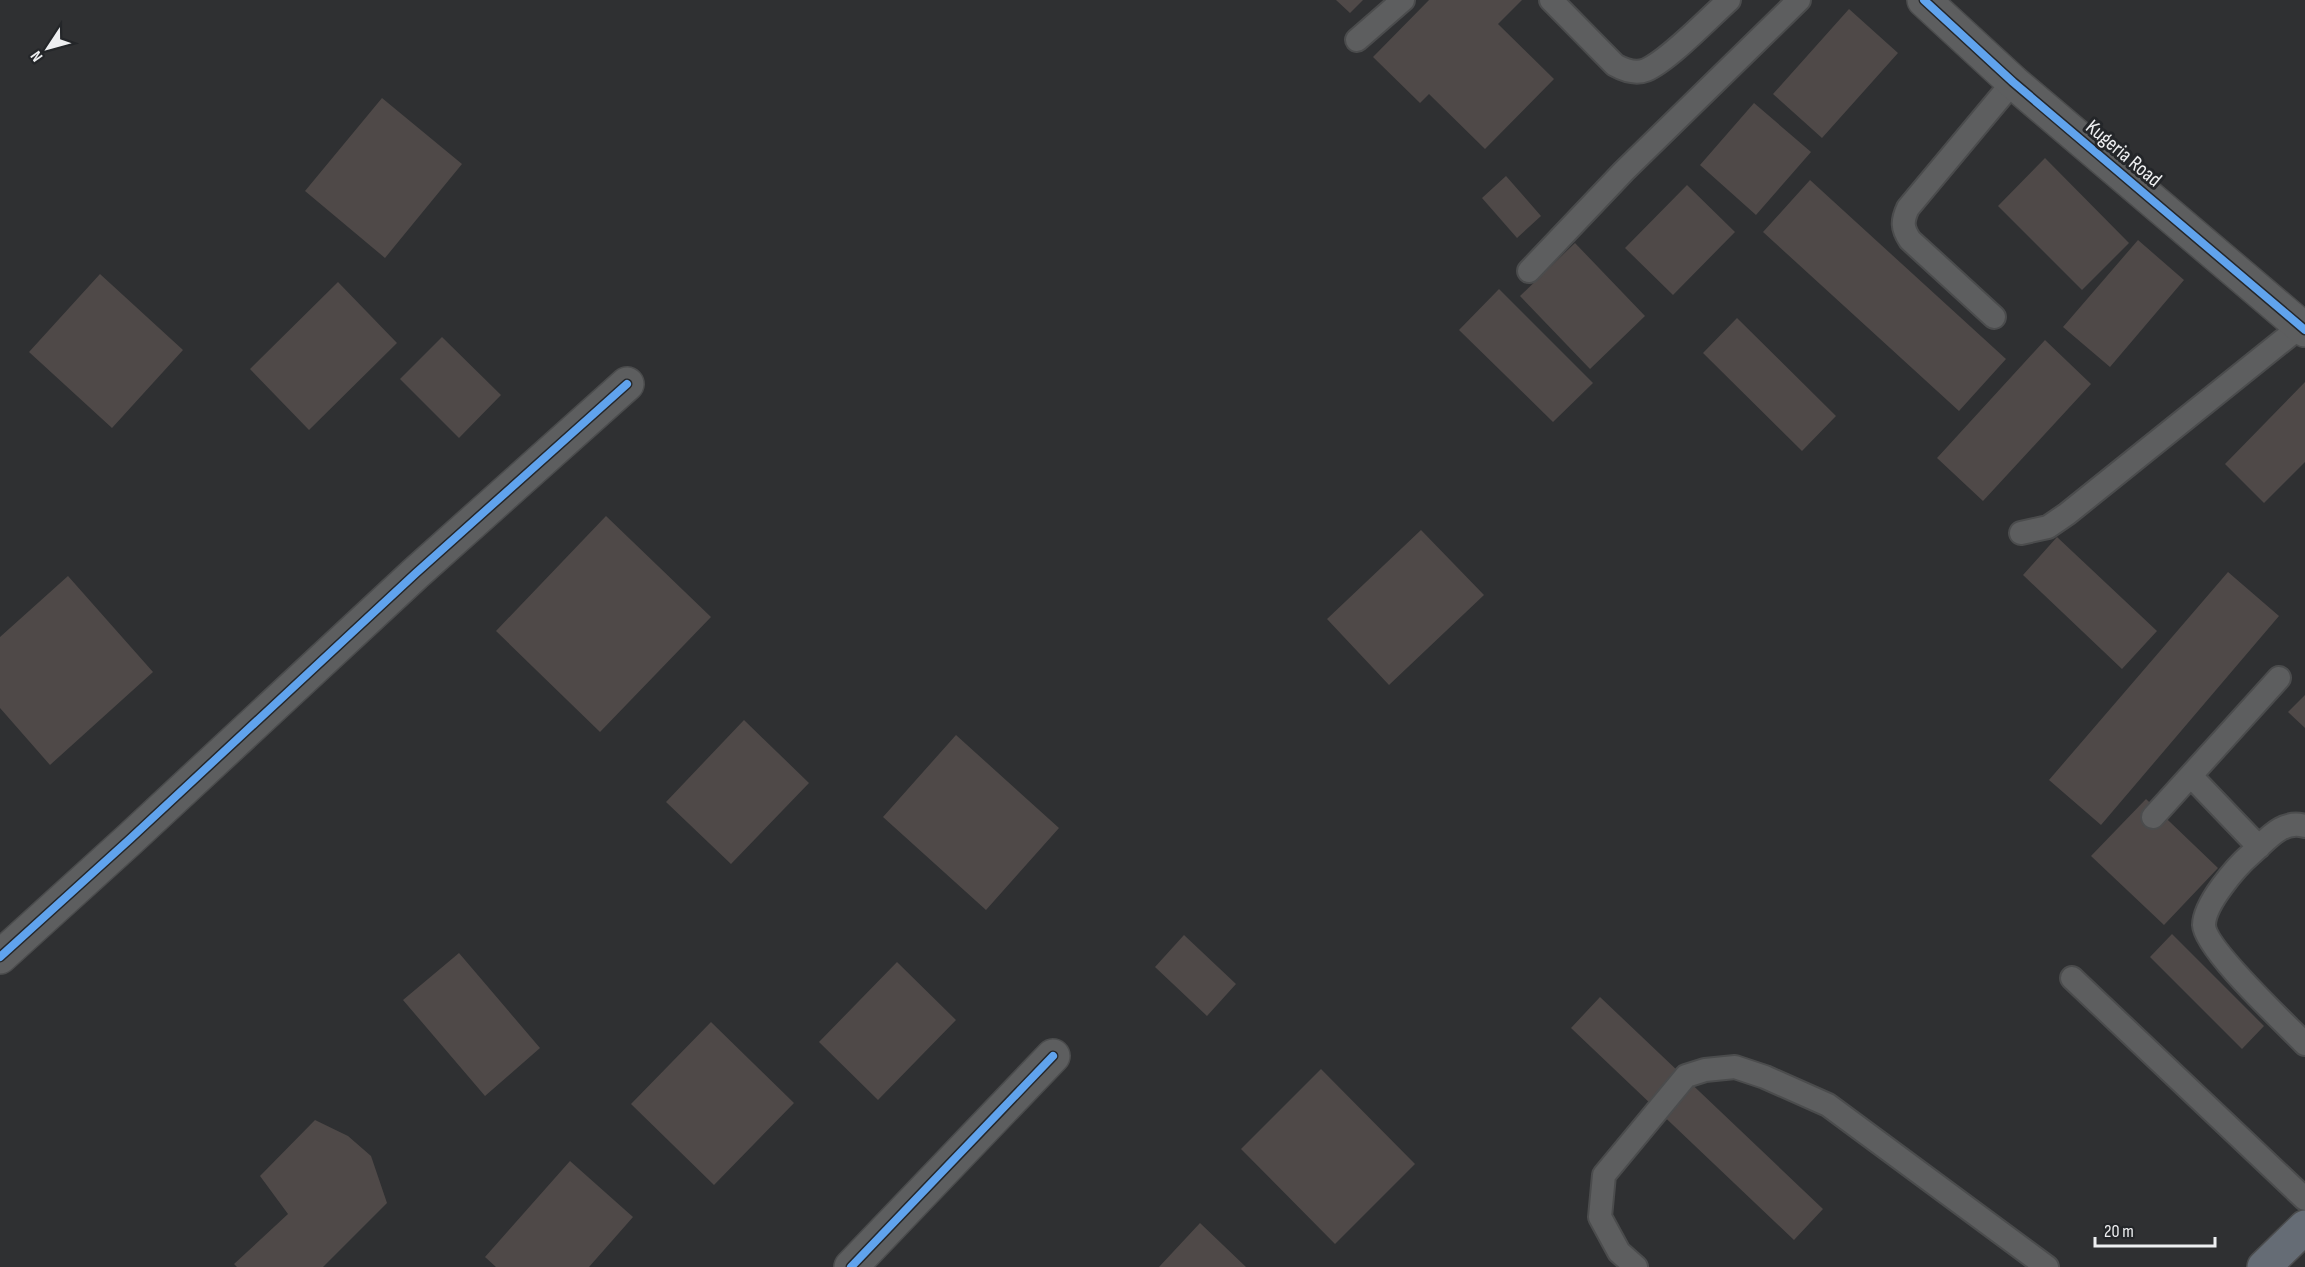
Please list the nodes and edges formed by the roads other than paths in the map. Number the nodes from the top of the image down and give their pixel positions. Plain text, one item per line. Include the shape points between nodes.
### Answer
1 (1403, 0) edge
2 (1551, 0) edge
3 (1729, 0) edge
4 (1799, 0) edge
5 (1923, 0) edge
6 (1357, 40) dead end
7 (2013, 82) junction
8 (1528, 271) dead end
9 (1994, 317) dead end
10 (2303, 328) edge
11 (627, 384) dead end
12 (2022, 533) dead end
13 (2279, 678) dead end
14 (2191, 776) junction
15 (2153, 817) dead end
16 (2305, 826) edge
17 (2259, 847) junction
18 (0, 957) edge
19 (2072, 978) dead end
20 (2305, 1044) edge
21 (1053, 1056) dead end
22 (2305, 1199) edge
23 (2305, 1227) edge
24 (851, 1267) edge
25 (1636, 1267) edge
26 (2047, 1267) edge
27 (2265, 1267) edge

1 - 6 lane
2 - 3 lane via 1615,65 1626,71 1645,70 1653,65
4 - 8 lane
5 - 7 street, Kugeria Road
7 - 9 lane via 1908,208 1903,220 1910,240
7 - 10 street, Kugeria Road
10 - 12 lane via 2067,514 2048,527
11 - 18 street
13 - 14 lane
14 - 15 lane
14 - 17 lane
16 - 17 lane via 2283,827
17 - 20 lane via 2219,890 2204,924 2236,972
19 - 22 lane
21 - 24 street
23 - 27 highway
25 - 26 lane via 1619,1252 1600,1217 1604,1175 1686,1076 1735,1067 1828,1105

